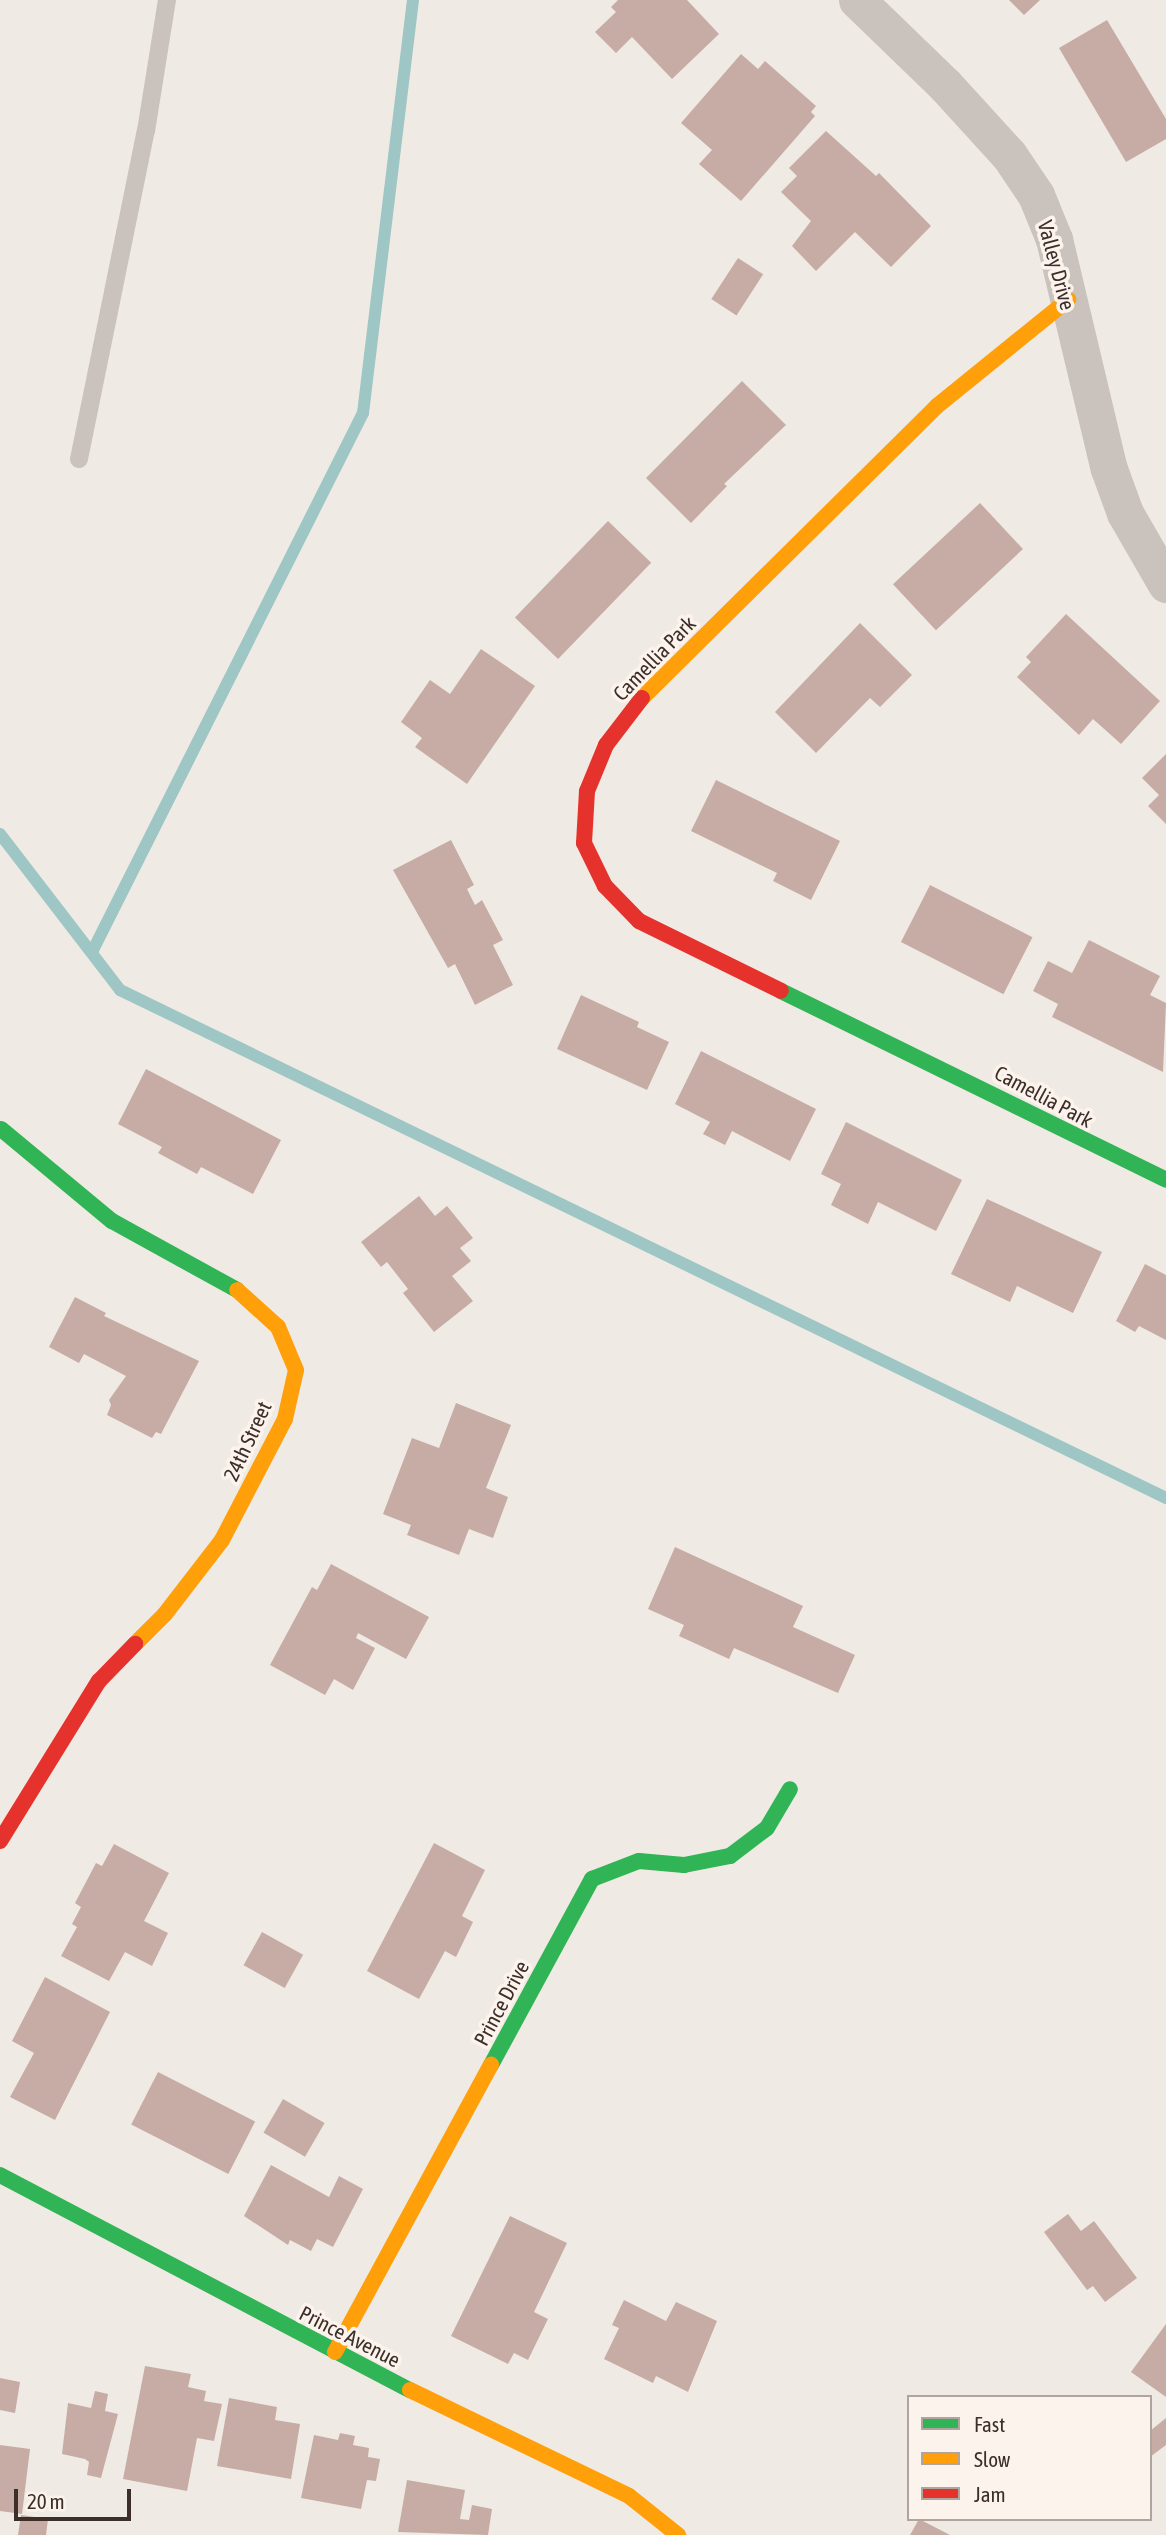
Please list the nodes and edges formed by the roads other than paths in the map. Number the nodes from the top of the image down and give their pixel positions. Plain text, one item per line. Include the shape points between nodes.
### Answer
1 (167, 0) edge
2 (857, 0) edge
3 (1068, 300) junction
4 (79, 459) dead end
5 (1166, 584) edge
6 (1, 1129) edge
7 (1166, 1180) edge
8 (790, 1789) dead end
9 (0, 1841) edge
10 (0, 2175) edge
11 (335, 2353) junction
12 (678, 2535) edge

1 - 4 lane via 146,131
2 - 3 street, Valley Drive via 1009,155 1036,195 1054,239
3 - 5 street, Valley Drive via 1109,469 1125,513
3 - 7 street, Camellia Park via 937,405 633,706 606,745 587,791 584,843 605,886 639,921
6 - 9 street, 24th Street via 112,1221 246,1295 278,1328 296,1370 285,1419 222,1540 165,1614 99,1681
8 - 11 street, Prince Drive via 767,1828 730,1856 684,1865 639,1861 592,1879
10 - 11 street, Prince Avenue
11 - 12 street, Prince Avenue via 548,2460 588,2474 628,2496

